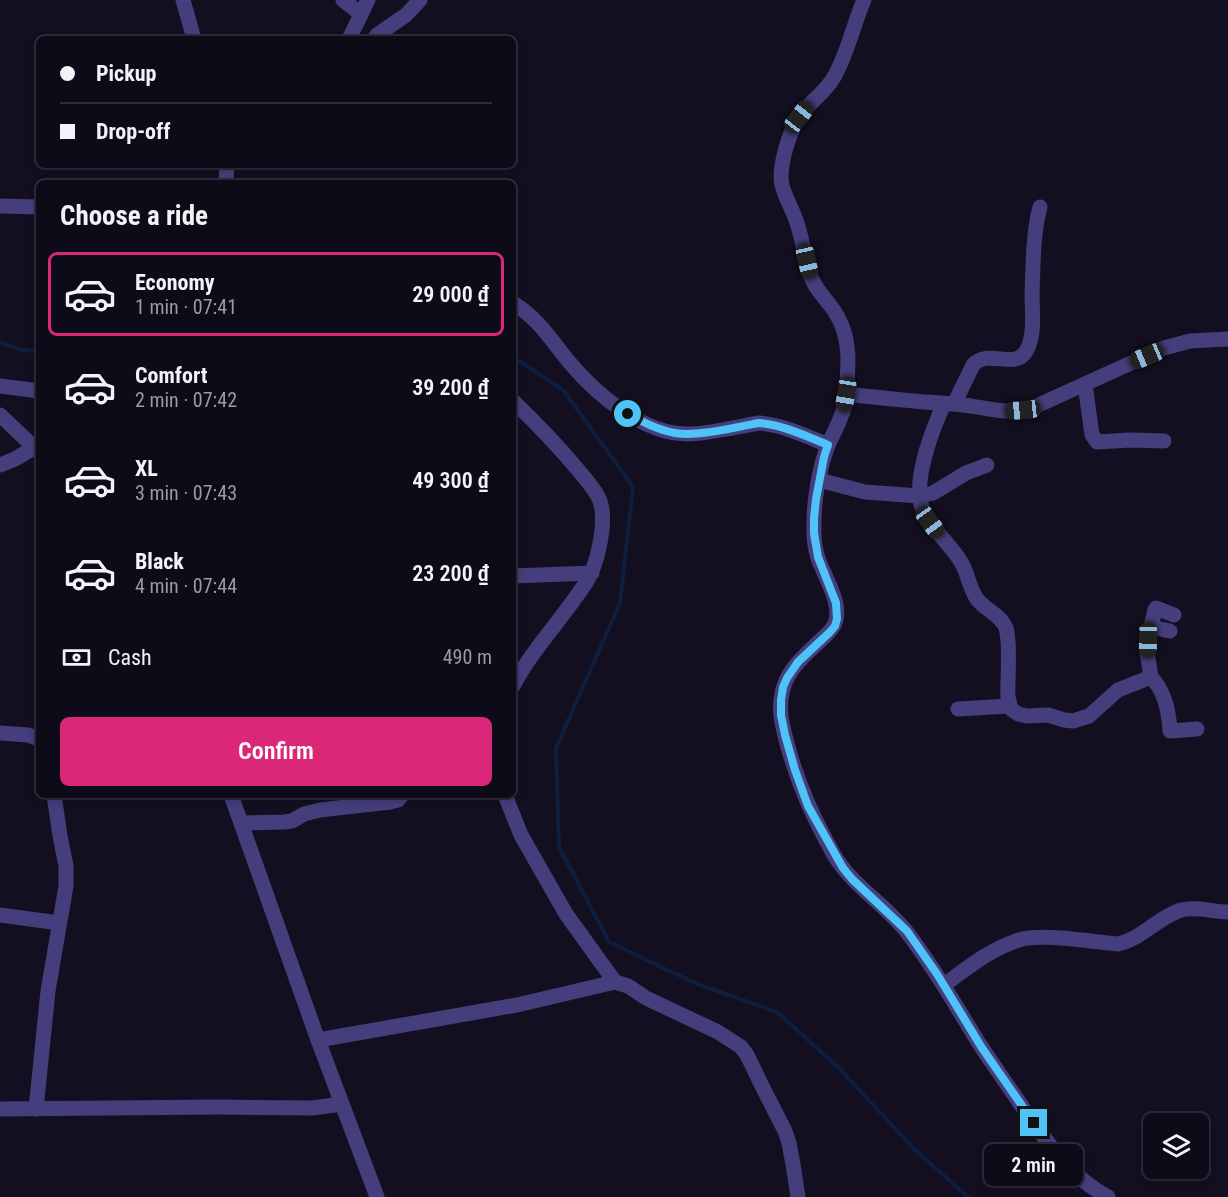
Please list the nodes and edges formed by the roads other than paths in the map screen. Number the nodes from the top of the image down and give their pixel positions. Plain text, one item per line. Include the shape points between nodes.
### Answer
1 (183, 0) edge
2 (343, 0) edge
3 (420, 0) edge
4 (864, 0) edge
5 (364, 7) edge
6 (193, 36) edge
7 (350, 36) edge
8 (376, 36) edge
9 (0, 206) edge
10 (36, 207) edge
11 (1040, 207) dead end
12 (516, 305) edge
13 (1228, 339) edge
14 (1085, 384) junction
15 (0, 386) edge
16 (36, 392) edge
17 (846, 394) junction
18 (516, 403) edge
19 (949, 404) junction
20 (0, 415) edge
21 (1164, 441) dead end
22 (828, 445) junction
23 (36, 448) edge
24 (36, 449) edge
25 (0, 465) edge
26 (987, 465) dead end
27 (819, 480) junction
28 (919, 496) junction
29 (592, 573) junction
30 (516, 576) edge
31 (1174, 615) dead end
32 (1151, 627) junction
33 (1170, 631) dead end
34 (1151, 677) junction
35 (516, 680) edge
36 (1009, 706) junction
37 (958, 709) dead end
38 (1197, 729) dead end
39 (0, 732) edge
40 (36, 738) edge
41 (54, 798) edge
42 (232, 798) edge
43 (400, 798) edge
44 (506, 798) edge
45 (241, 823) junction
46 (1228, 912) edge
47 (0, 915) edge
48 (59, 923) junction
49 (615, 982) junction
50 (944, 985) junction
51 (318, 1040) junction
52 (342, 1104) junction
53 (0, 1109) edge
54 (36, 1109) junction
55 (377, 1197) edge
56 (798, 1197) edge
57 (1108, 1197) edge

1 - 6 street
2 - 5 street
3 - 8 street
4 - 17 street via 833,79 795,123 781,177 810,274 845,333
5 - 7 street
9 - 10 street
11 - 19 street via 1030,343 1017,358 989,357 976,361
12 - 22 street via 540,324 599,392 646,423 688,434 767,423
13 - 14 street via 1178,344
14 - 19 street via 1023,410 998,411
14 - 21 street via 1092,435 1097,442
15 - 16 street
17 - 19 street
17 - 22 street
18 - 29 street via 570,460 600,501 601,536
19 - 28 street via 928,446
20 - 23 street
22 - 27 street
24 - 25 street
26 - 28 street via 933,493
27 - 28 street via 865,492
27 - 50 street via 815,545 836,603 837,619 830,632 787,678 781,700 785,735 808,806 834,855 852,879 907,931
28 - 36 street via 930,522 962,563 978,601 1006,628
29 - 30 street
29 - 35 street
31 - 32 street via 1156,608
32 - 33 street
32 - 34 street via 1147,652
34 - 36 street via 1118,690 1094,713 1079,720 1023,715
34 - 38 street via 1164,699 1170,731
36 - 37 street
39 - 40 street
41 - 48 street via 66,867
42 - 45 street
43 - 45 street via 320,810 292,820
44 - 49 street via 521,835 561,906
45 - 51 street
46 - 50 street via 1180,910 1118,944 1017,940 993,951
47 - 48 street
48 - 54 street
49 - 51 street via 517,1005
49 - 56 street via 741,1047 785,1131
50 - 57 street via 982,1048 1054,1150 1077,1176
51 - 52 street
52 - 54 street via 312,1108
52 - 55 street
53 - 54 street

